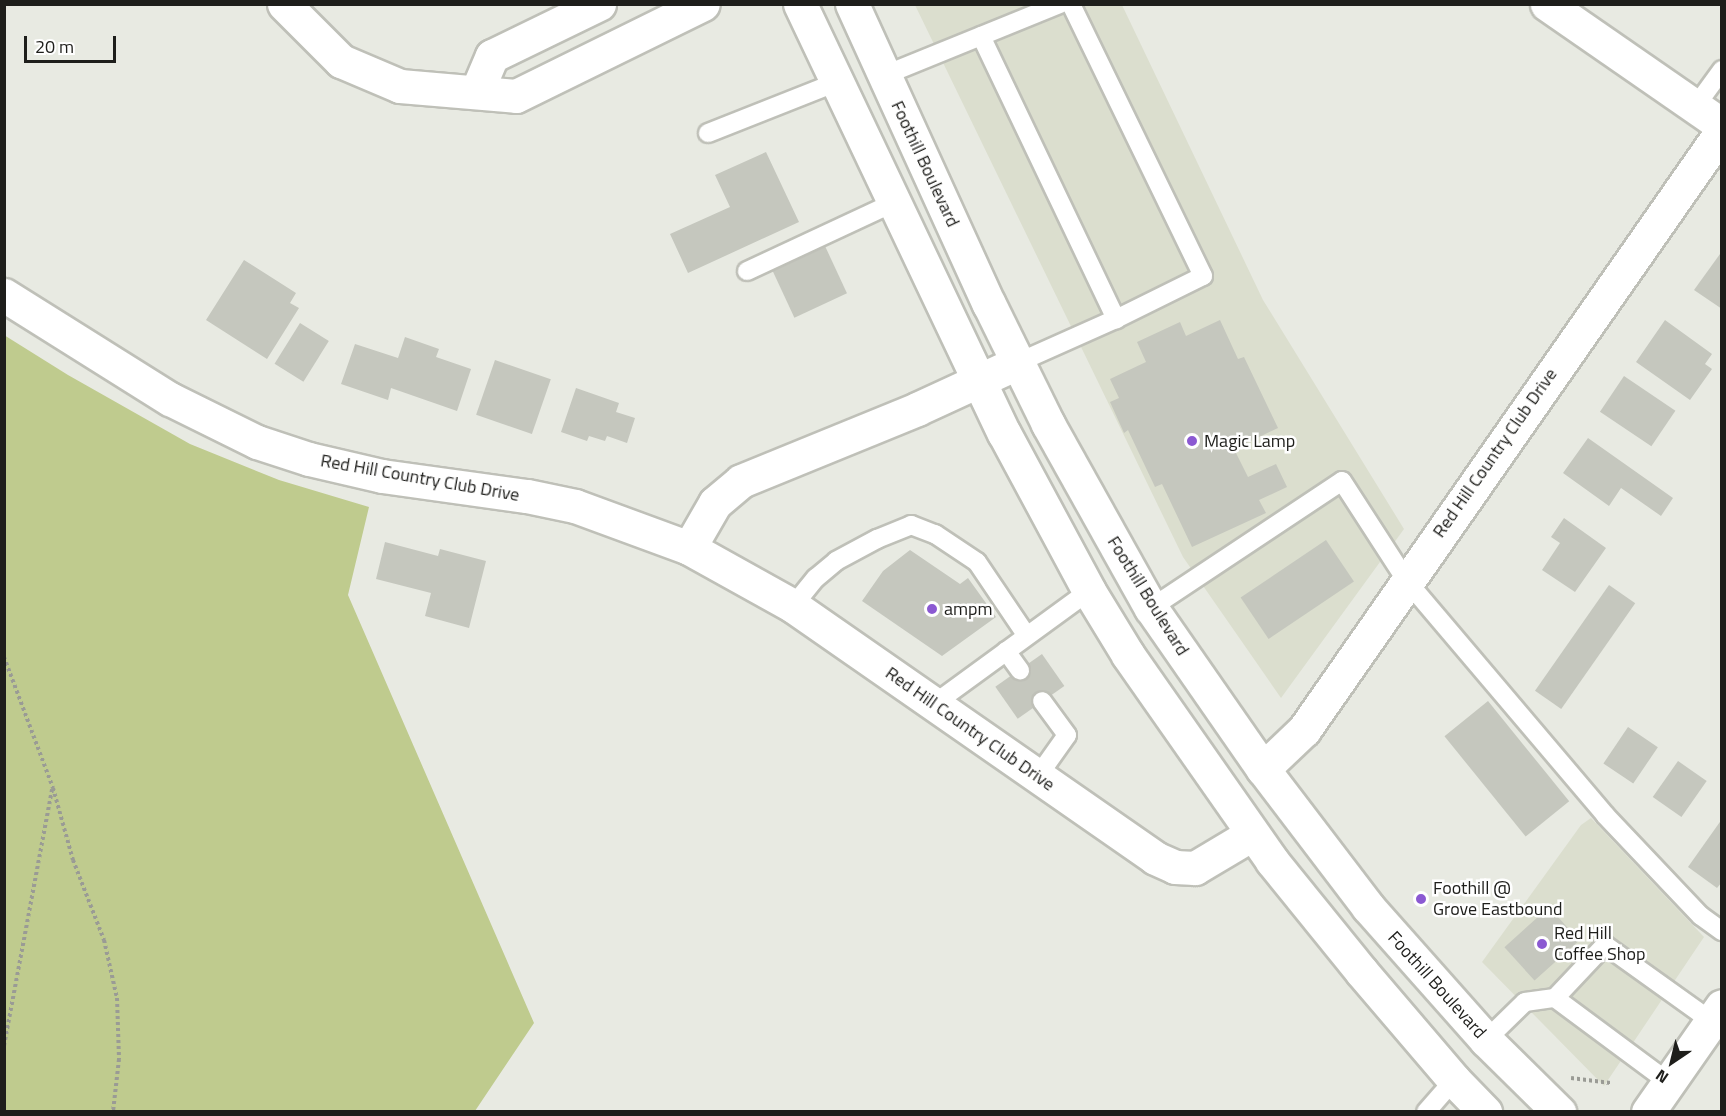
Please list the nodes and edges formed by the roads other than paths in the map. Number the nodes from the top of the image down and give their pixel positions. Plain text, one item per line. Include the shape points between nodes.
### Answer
1 (284, 4) edge
2 (599, 4) edge
3 (703, 4) edge
4 (800, 4) edge
5 (852, 4) edge
6 (1060, 4) edge
7 (1071, 4) edge
8 (1547, 4) edge
9 (981, 36) junction
10 (532, 37) junction
11 (1722, 70) edge
12 (885, 75) junction
13 (552, 78) junction
14 (837, 82) junction
15 (477, 91) junction
16 (1695, 107) junction
17 (1722, 125) edge
18 (1722, 132) edge
19 (708, 133) dead end
20 (895, 202) junction
21 (747, 271) dead end
22 (4, 295) edge
23 (1116, 319) junction
24 (1017, 363) junction
25 (979, 381) junction
26 (689, 548) junction
27 (1406, 580) junction
28 (1089, 591) junction
29 (793, 606) junction
30 (1151, 608) junction
31 (1027, 636) junction
32 (1006, 651) junction
33 (1020, 670) dead end
34 (1042, 701) dead end
35 (934, 704) junction
36 (1263, 769) junction
37 (1038, 776) junction
38 (1252, 834) junction
39 (1722, 930) edge
40 (1555, 998) junction
41 (1716, 1013) edge
42 (1486, 1040) junction
43 (1454, 1080) junction
44 (1668, 1082) junction
45 (1426, 1112) edge
46 (1485, 1112) edge
47 (1559, 1112) edge
48 (1648, 1112) edge

1 - 15 street via 341,61 400,86
2 - 10 street
3 - 13 street
4 - 14 street
5 - 12 street, Foothill Boulevard
6 - 9 lane
7 - 23 lane via 1203,276
8 - 16 street
9 - 12 lane
9 - 23 lane
10 - 13 street
10 - 15 street via 492,56
11 - 16 lane
12 - 24 street, Foothill Boulevard
13 - 15 street via 516,96
14 - 19 lane
14 - 20 street
16 - 17 street
18 - 27 street, Red Hill Country Club Drive
20 - 21 lane
20 - 25 street
22 - 26 street, Red Hill Country Club Drive via 170,399 257,442 382,476 575,506
23 - 24 lane
24 - 25 street
24 - 30 street, Foothill Boulevard
25 - 26 street via 741,481 715,503
25 - 28 street
26 - 29 street, Red Hill Country Club Drive
27 - 30 lane via 1342,481
27 - 36 street, Red Hill Country Club Drive via 1304,730
27 - 39 lane via 1605,815 1701,916
28 - 31 lane
28 - 38 street via 1128,655
29 - 31 lane via 836,561 910,525 935,534 977,562
29 - 35 street, Red Hill Country Club Drive
30 - 36 street, Foothill Boulevard
31 - 32 lane
32 - 33 lane
32 - 35 lane
34 - 37 lane via 1067,735
35 - 37 street, Red Hill Country Club Drive
36 - 42 street, Foothill Boulevard via 1368,907
37 - 38 street, Red Hill Country Club Drive via 1155,858 1175,867 1195,868
38 - 43 street
40 - 41 lane via 1605,945
40 - 42 lane via 1525,1002
40 - 44 lane
41 - 44 street
42 - 47 street, Foothill Boulevard
43 - 45 lane
43 - 46 street
44 - 48 street

